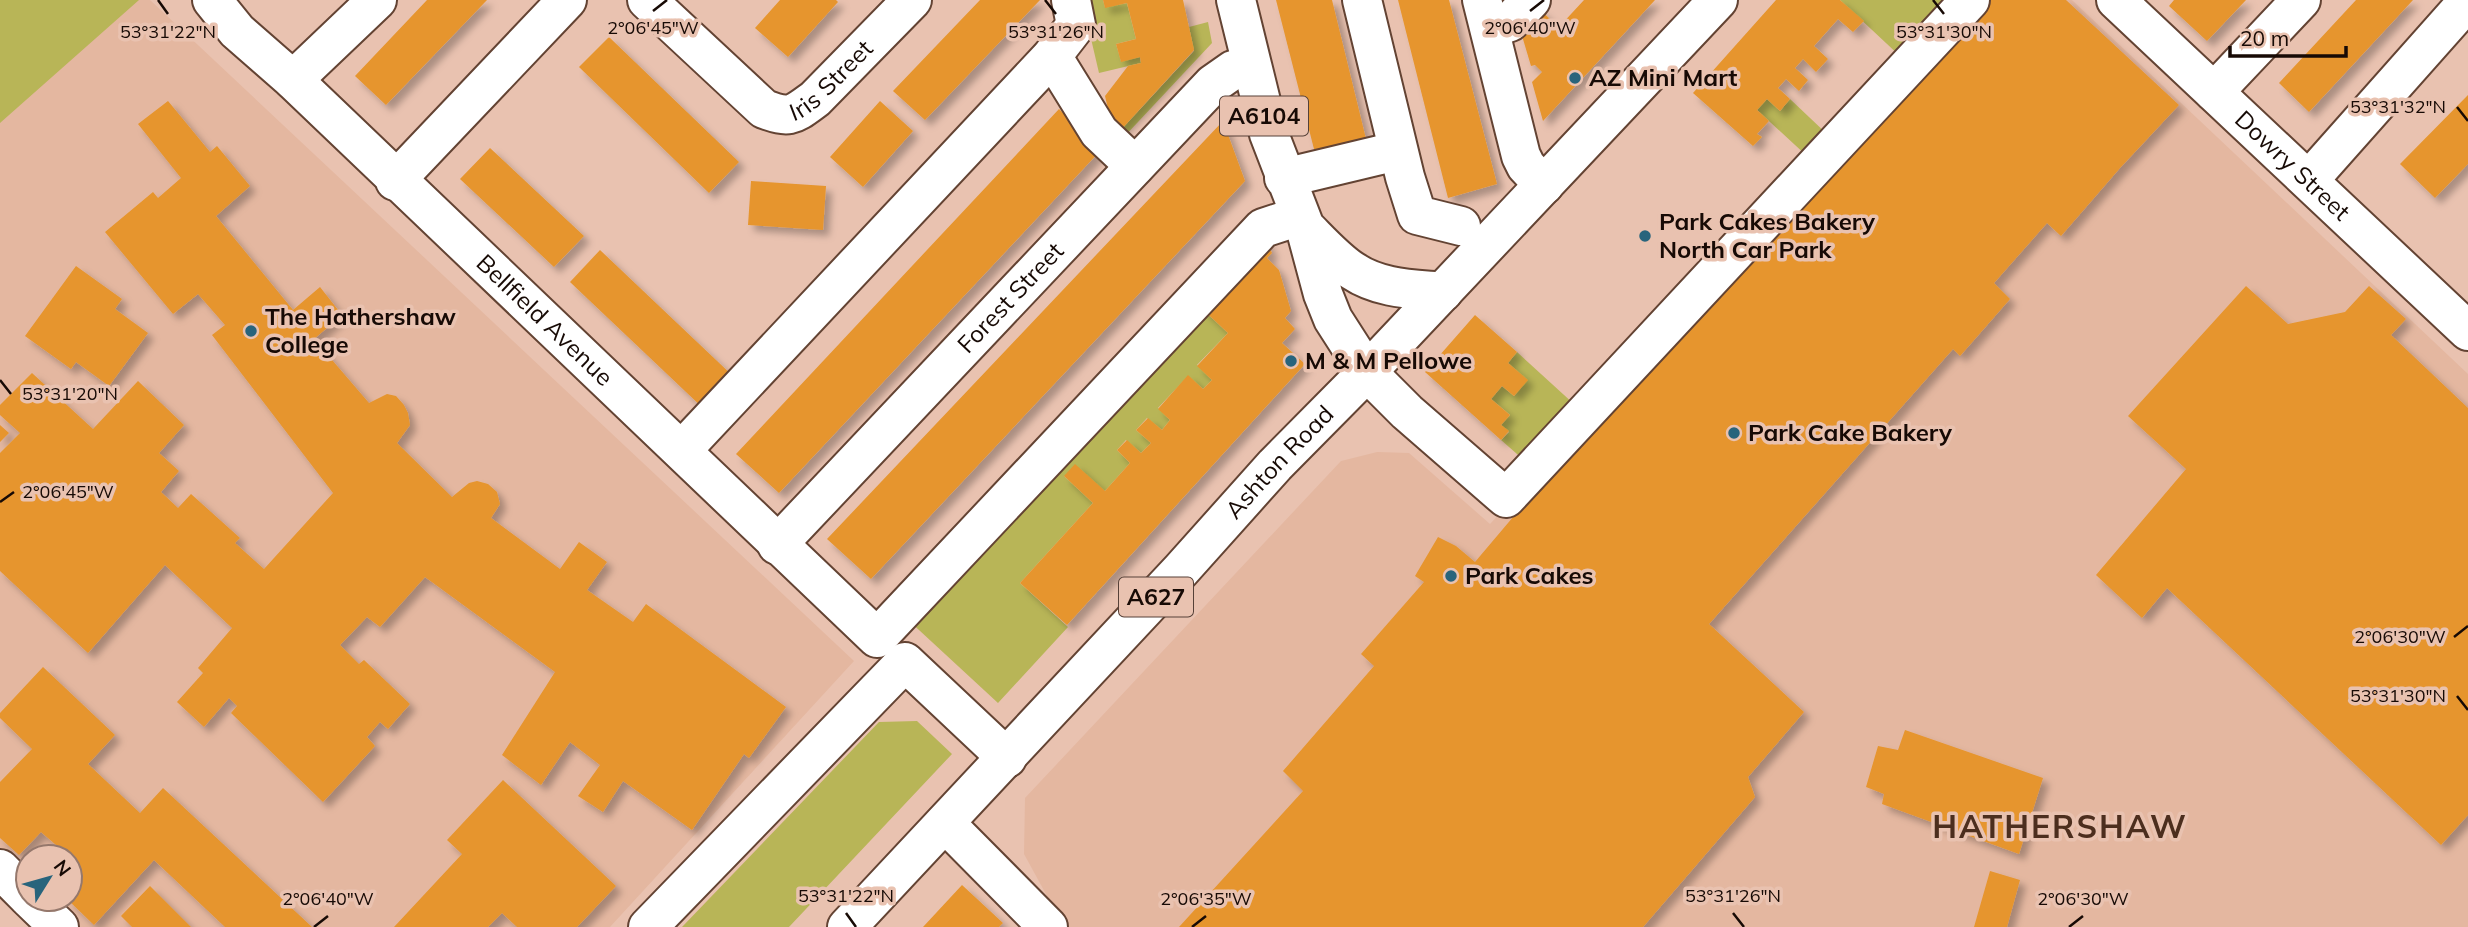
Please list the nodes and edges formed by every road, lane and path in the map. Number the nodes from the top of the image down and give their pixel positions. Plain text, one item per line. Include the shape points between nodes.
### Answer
1 (212, 0) edge
2 (377, 0) edge
3 (567, 0) edge
4 (647, 0) edge
5 (912, 0) edge
6 (1071, 0) edge
7 (1236, 0) edge
8 (1362, 0) edge
9 (1531, 0) edge
10 (1718, 0) edge
11 (1970, 0) edge
12 (2301, 0) edge
13 (2468, 1) edge
14 (2124, 3) edge
15 (1486, 14) edge
16 (1052, 56) junction
17 (1251, 65) junction
18 (293, 80) junction
19 (2214, 92) junction
20 (1380, 155) dead end
21 (1135, 166) junction
22 (1284, 178) junction
23 (2309, 180) junction
24 (395, 181) junction
25 (1544, 185) junction
26 (1302, 222) junction
27 (1461, 226) dead end
28 (1443, 292) junction
29 (2468, 331) edge
30 (1367, 372) junction
31 (682, 450) junction
32 (778, 545) junction
33 (891, 650) junction
34 (1007, 758) junction
35 (945, 823) junction
36 (0, 869) edge
37 (14, 883) edge
38 (45, 913) edge
39 (59, 927) edge
40 (648, 927) edge
41 (847, 927) edge
42 (1048, 927) edge

1 - 18 main road, Bellfield Avenue via 237,31
2 - 18 main road
3 - 24 main road
4 - 5 main road, Iris Street via 764,109 784,116 816,99
6 - 16 main road via 1076,25
7 - 17 main road, A6104
8 - 27 main road via 1417,215
9 - 15 main road via 1510,22
10 - 25 main road, Ashton Road / A627
11 - 30 main road via 1506,498
12 - 19 main road
13 - 23 main road
14 - 19 main road, Dowry Street
15 - 25 main road via 1521,156
16 - 21 main road via 1099,132
16 - 31 main road
17 - 21 main road, Forest Street via 1233,70 1213,84
17 - 22 main road, A6104
18 - 24 main road, Bellfield Avenue
19 - 23 main road, Dowry Street
20 - 22 main road
21 - 32 main road, Forest Street
22 - 26 main road, A6104
23 - 29 main road, Dowry Street
24 - 31 main road, Bellfield Avenue
25 - 28 main road, Ashton Road / A627
26 - 28 main road via 1353,271 1373,281
26 - 30 main road, A6104 via 1333,318
26 - 33 main road via 1263,228
28 - 30 main road, Ashton Road / A627
30 - 34 main road, Ashton Road / A627 via 1275,465
31 - 32 main road, Bellfield Avenue
32 - 33 main road, Bellfield Avenue
33 - 34 main road, Bellfield Avenue
33 - 40 main road
34 - 35 main road, Ashton Road / A627
35 - 41 main road, Ashton Road / A627
35 - 42 main road
36 - 37 main road
38 - 39 main road

